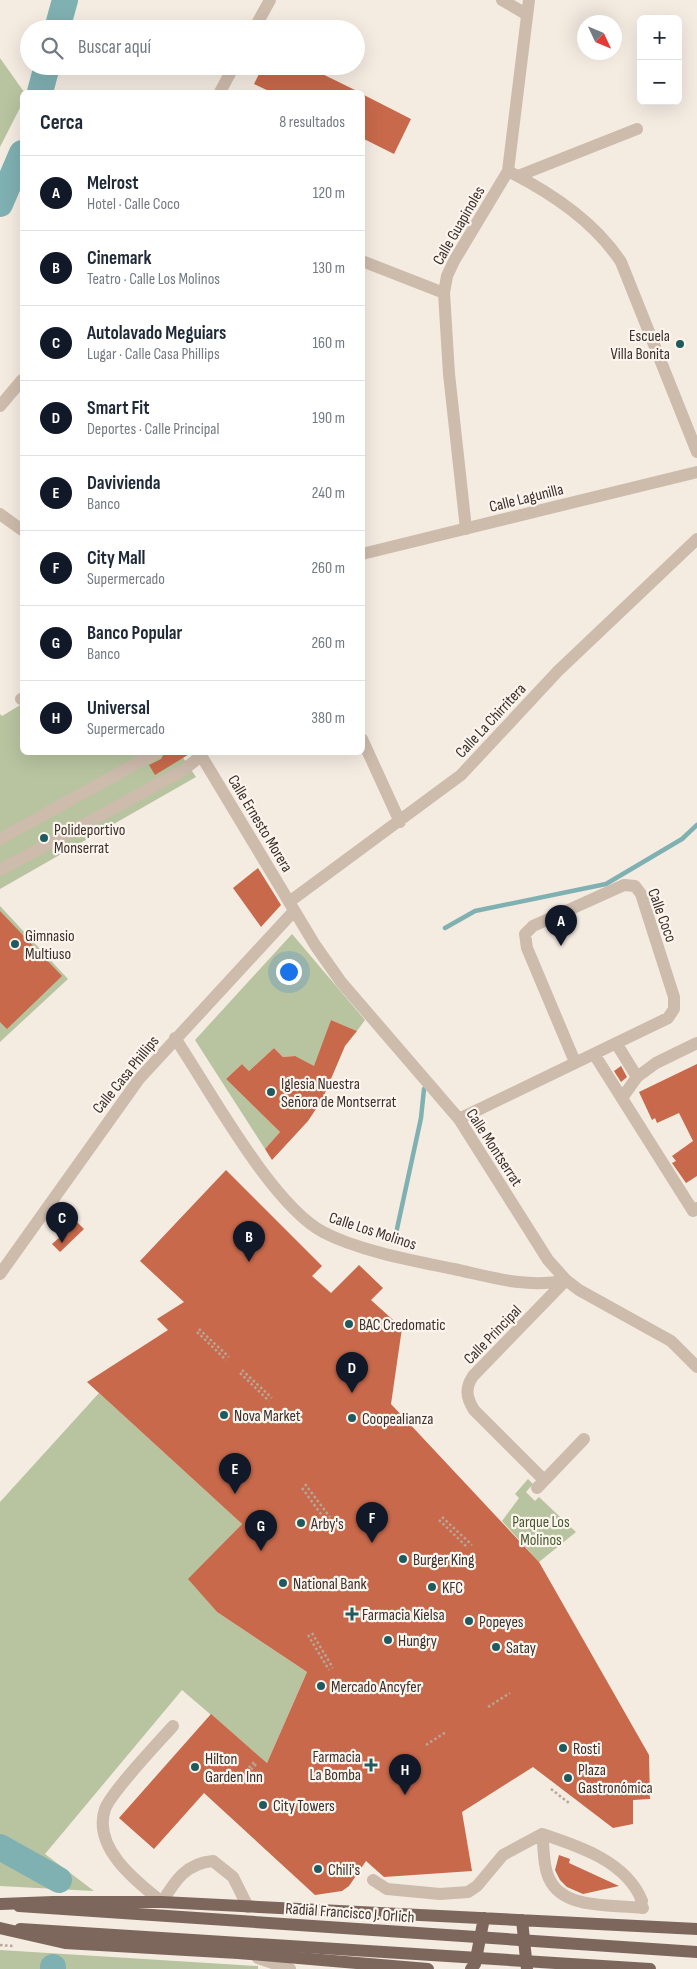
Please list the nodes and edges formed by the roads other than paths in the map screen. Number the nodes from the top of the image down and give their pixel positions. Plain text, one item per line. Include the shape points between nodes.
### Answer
1 (270, 0) edge
2 (502, 0) edge
3 (529, 0) edge
4 (526, 14) junction
5 (259, 20) edge
6 (229, 75) edge
7 (221, 90) edge
8 (637, 129) dead end
9 (513, 173) junction
10 (365, 262) edge
11 (444, 294) junction
12 (20, 382) edge
13 (0, 406) edge
14 (697, 452) edge
15 (697, 472) edge
16 (0, 514) edge
17 (20, 529) edge
18 (466, 529) junction
19 (697, 539) edge
20 (365, 553) edge
21 (365, 746) edge
22 (152, 755) edge
23 (199, 755) edge
24 (201, 755) edge
25 (400, 822) junction
26 (0, 839) edge
27 (0, 870) edge
28 (292, 906) junction
29 (176, 1038) junction
30 (697, 1043) edge
31 (616, 1044) junction
32 (594, 1054) junction
33 (576, 1062) junction
34 (637, 1077) junction
35 (622, 1098) junction
36 (459, 1119) junction
37 (697, 1208) edge
38 (0, 1274) edge
39 (566, 1280) junction
40 (697, 1367) edge
41 (584, 1439) dead end
42 (174, 1726) dead end
43 (542, 1834) junction
44 (373, 1880) dead end
45 (162, 1902) junction
46 (0, 1904) edge
47 (248, 1907) junction
48 (484, 1918) junction
49 (522, 1920) junction
50 (0, 1928) edge
51 (697, 1929) edge
52 (697, 1952) edge
53 (238, 1953) junction
54 (290, 1969) edge
55 (428, 1969) edge
56 (471, 1969) edge
57 (527, 1969) edge
58 (650, 1969) edge

1 - 5 street
2 - 4 street
3 - 4 street, Calle Guapinoles
4 - 9 street, Calle Guapinoles
6 - 7 street
8 - 9 street
9 - 11 street, Calle Guapinoles via 454,261 446,276
9 - 14 street via 537,186 588,225 614,250
10 - 11 street
11 - 18 street, Calle Guapinoles
12 - 13 street
15 - 18 street, Calle Lagunilla
16 - 17 street
18 - 20 street, Calle Lagunilla
19 - 25 street, Calle La Chirritera via 558,671 461,775
21 - 25 street
22 - 26 street
23 - 27 street via 182,771
24 - 28 street, Calle Ernesto Morera
25 - 28 street, Calle La Chirritera
28 - 29 street, Calle Casa Phillips
28 - 36 street, Calle Montserrat via 341,982
29 - 38 street, Calle Casa Phillips via 128,1093
29 - 39 street, Calle Los Molinos via 264,1172 299,1214 323,1232 425,1264 534,1285
30 - 34 street via 656,1063
31 - 32 street, Calle Coco
31 - 33 street, Calle Coco via 668,1018 674,1009 674,997 641,894 635,886 624,885 534,926 525,934 527,948
31 - 34 street
32 - 33 street, Calle Coco
32 - 35 street
33 - 36 street, Calle Coco
34 - 35 street
35 - 37 street via 693,1211
36 - 39 street, Calle Montserrat via 548,1260
39 - 40 street, Calle Montserrat via 671,1341
39 - 41 street, Calle Principal via 474,1376 467,1395 474,1410 541,1484
42 - 45 street via 109,1802 103,1821 104,1834 118,1861 134,1880
43 - 43 street via 587,1850 603,1860 634,1884 643,1904 576,1901 561,1895 546,1872
43 - 44 street via 502,1855 477,1886 468,1892 440,1894 387,1890
45 - 46 main road
45 - 47 main road
45 - 47 street via 180,1875 202,1862 213,1861 233,1877
46 - 52 main road, Radial Francisco J. Orlich, bridge
47 - 48 main road
48 - 49 main road
48 - 56 main road via 475,1964
49 - 51 main road
49 - 57 main road
50 - 53 main road via 65,1943
50 - 58 main road, bridge
53 - 54 street
53 - 55 main road

